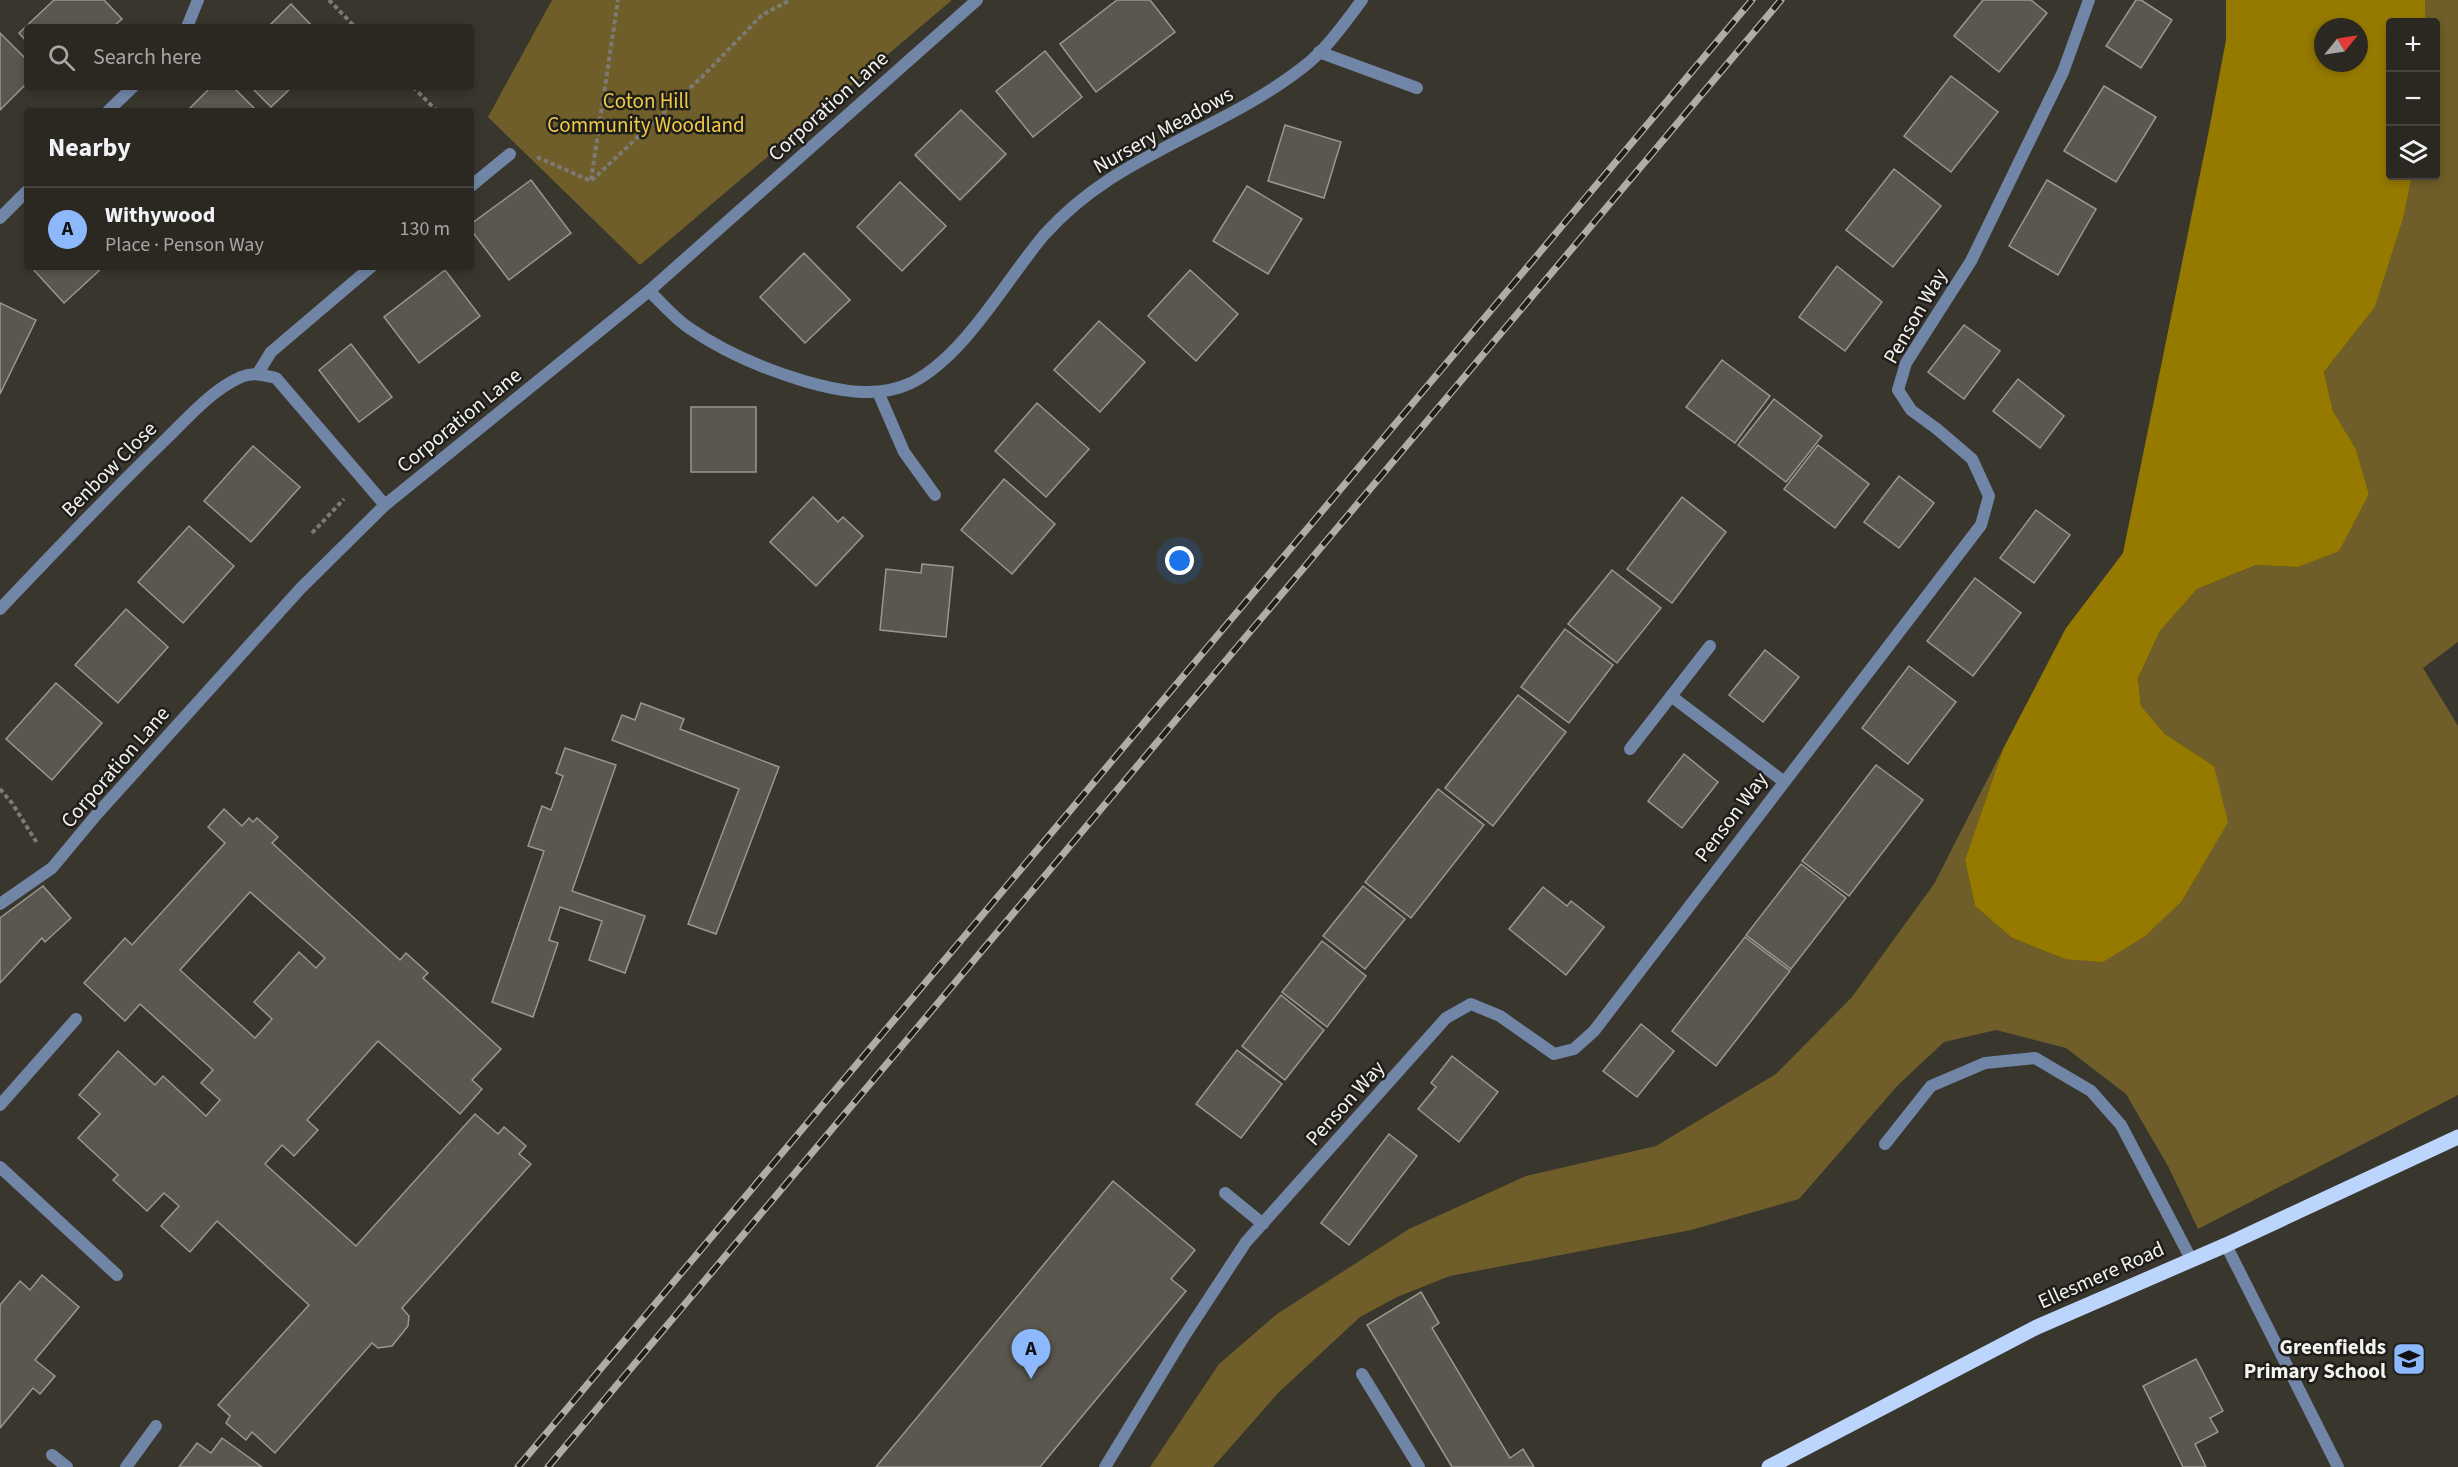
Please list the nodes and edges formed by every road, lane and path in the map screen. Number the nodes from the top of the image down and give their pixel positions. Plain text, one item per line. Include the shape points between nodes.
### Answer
1 (198, 0) edge
2 (328, 0) edge
3 (618, 0) edge
4 (790, 0) edge
5 (977, 0) edge
6 (1362, 0) edge
7 (2089, 0) edge
8 (188, 24) edge
9 (352, 24) edge
10 (1319, 52) junction
11 (1417, 88) dead end
12 (130, 90) edge
13 (416, 90) edge
14 (111, 108) edge
15 (434, 108) edge
16 (510, 154) joint
17 (591, 181) junction
18 (474, 184) edge
19 (24, 194) edge
20 (0, 218) edge
21 (367, 270) edge
22 (649, 291) junction
23 (258, 373) junction
24 (878, 392) junction
25 (935, 495) dead end
26 (385, 505) junction
27 (0, 609) edge
28 (1710, 646) dead end
29 (1671, 696) junction
30 (1630, 749) dead end
31 (1783, 781) junction
32 (0, 789) edge
33 (52, 868) junction
34 (0, 904) edge
35 (76, 1019) dead end
36 (0, 1105) edge
37 (2458, 1137) edge
38 (1885, 1144) dead end
39 (0, 1167) edge
40 (1225, 1193) dead end
41 (1263, 1224) junction
42 (2226, 1245) junction
43 (2191, 1259) junction
44 (117, 1275) dead end
45 (1362, 1374) dead end
46 (156, 1426) dead end
47 (52, 1455) dead end
48 (67, 1467) edge
49 (126, 1467) edge
50 (1105, 1467) edge
51 (1419, 1467) edge
52 (1769, 1467) edge
53 (2338, 1467) edge

1 - 8 street
2 - 9 path
3 - 17 path
4 - 17 path via 762,15
5 - 22 street, Corporation Lane
6 - 10 street, Nursery Meadows
7 - 31 street, Penson Way via 2063,72 1971,261 1906,363 1898,390 1911,410 1972,459 1989,496 1981,525
10 - 11 street
10 - 24 street, Nursery Meadows via 1303,68 1242,109 1109,180 1045,235 991,306 945,356 911,383
12 - 14 street
13 - 15 path
16 - 17 path via 531,154
16 - 18 street
19 - 20 street
21 - 23 street via 271,352
22 - 24 street, Nursery Meadows via 688,328 735,356 832,390
22 - 26 street, Corporation Lane
23 - 26 street via 276,378
23 - 27 street, Benbow Close via 226,385 186,420 105,498
24 - 25 street via 904,452
26 - 33 street, Corporation Lane via 300,589
28 - 29 street
29 - 30 street
29 - 31 street
31 - 41 street, Penson Way via 1594,1031 1574,1049 1554,1054 1500,1016 1471,1004 1446,1018
32 - 33 path
33 - 34 street, Corporation Lane
35 - 36 street
37 - 42 main road, Ellesmere Road
38 - 43 street via 1931,1086 1985,1063 2035,1058 2091,1091 2121,1125
39 - 44 street
40 - 41 street
41 - 50 street, Penson Way via 1223,1275
42 - 43 main road, Ellesmere Road
42 - 53 street
43 - 52 main road, Ellesmere Road via 2037,1327
45 - 51 street
46 - 49 street
47 - 48 street

